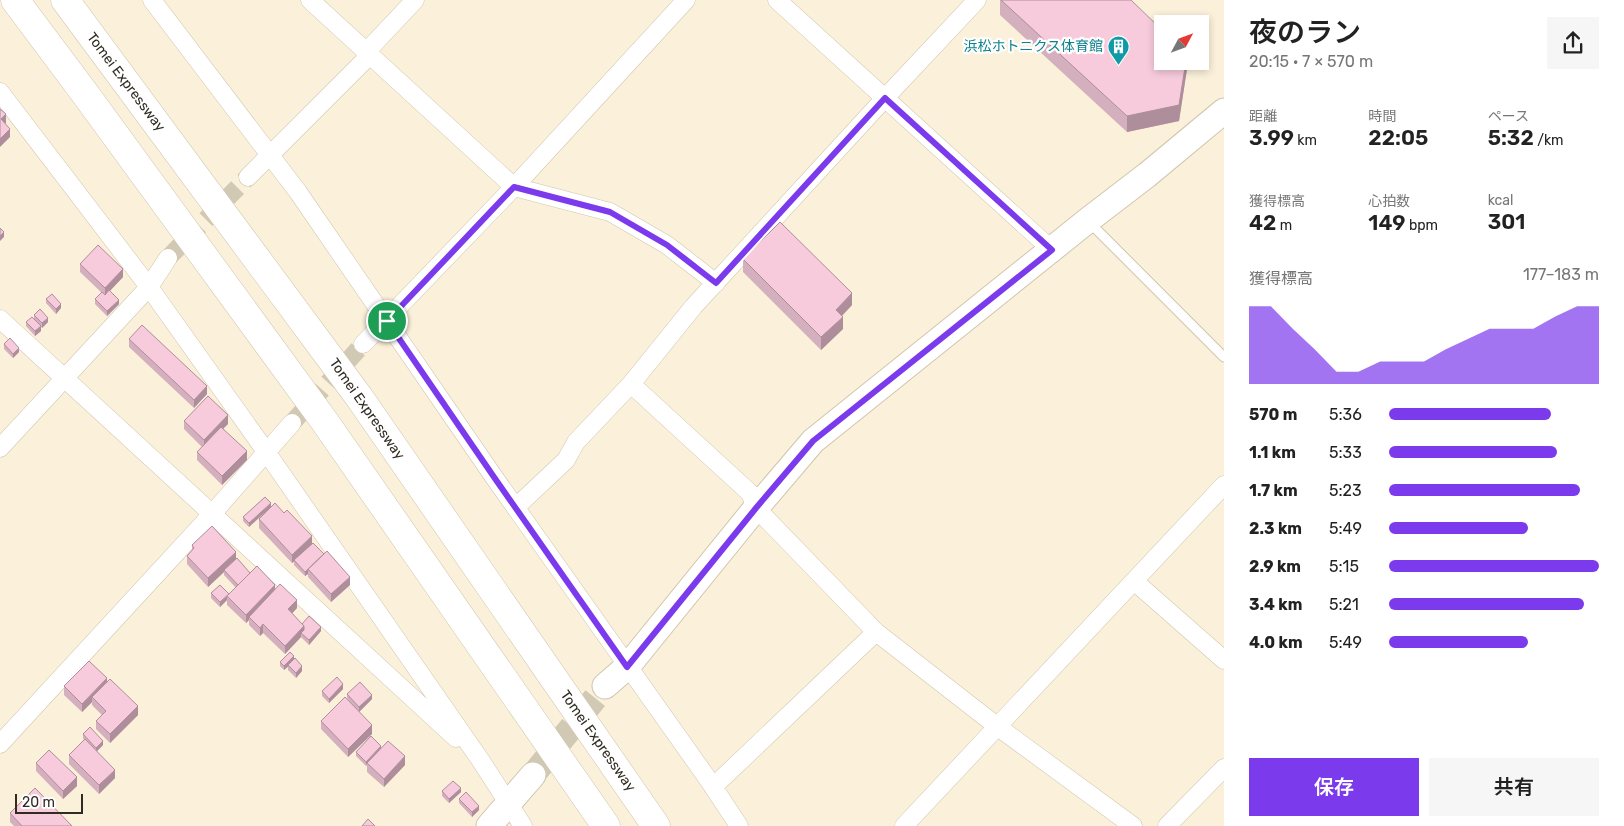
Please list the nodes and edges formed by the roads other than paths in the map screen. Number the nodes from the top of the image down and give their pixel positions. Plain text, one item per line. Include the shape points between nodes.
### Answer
1 (15, 0) edge
2 (65, 0) edge
3 (152, 0) edge
4 (310, 0) edge
5 (415, 0) edge
6 (686, 0) edge
7 (778, 0) edge
8 (977, 0) edge
9 (366, 52) junction
10 (0, 92) edge
11 (885, 98) junction
12 (1224, 111) edge
13 (270, 155) junction
14 (248, 177) tunnel mouth
15 (514, 187) junction
16 (1087, 220) junction
17 (1052, 250) junction
18 (168, 258) tunnel mouth
19 (716, 283) junction
20 (149, 287) junction
21 (0, 319) edge
22 (387, 321) junction
23 (363, 344) tunnel mouth
24 (1224, 357) edge
25 (65, 378) junction
26 (631, 384) junction
27 (292, 423) tunnel mouth
28 (0, 448) edge
29 (267, 453) junction
30 (1224, 485) edge
31 (516, 507) junction
32 (756, 508) junction
33 (212, 514) junction
34 (1134, 581) junction
35 (876, 632) junction
36 (1224, 660) edge
37 (627, 667) junction
38 (605, 686) tunnel mouth
39 (998, 727) junction
40 (0, 744) edge
41 (481, 761) junction
42 (1224, 768) edge
43 (533, 775) tunnel mouth
44 (713, 788) junction
45 (509, 805) junction
46 (489, 826) edge
47 (523, 826) edge
48 (606, 826) edge
49 (656, 826) edge
50 (739, 826) edge
51 (904, 826) edge
52 (1133, 826) edge
53 (1167, 826) edge

1 - 48 highway via 325,422
2 - 49 highway, Tomei Expressway via 359,397
3 - 13 street
4 - 9 street
5 - 9 street
6 - 15 street
7 - 11 street
8 - 11 street
9 - 13 street via 365,60
9 - 15 street
10 - 20 street
11 - 17 street
11 - 19 street
12 - 16 street
13 - 14 street
13 - 22 street
15 - 19 street via 610,212 667,245
15 - 22 street
16 - 17 street
16 - 24 lane
17 - 32 street via 813,441
18 - 20 street
19 - 26 street
20 - 25 street
20 - 29 street
21 - 25 street
22 - 23 street
22 - 31 street
25 - 28 street
25 - 33 street
26 - 31 street via 576,442 566,460
26 - 32 street via 750,493
27 - 29 street
29 - 33 street
29 - 41 street
30 - 34 street
31 - 37 street
32 - 35 street
32 - 37 street
33 - 40 street
33 - 41 street
34 - 36 street
34 - 39 street
35 - 39 street
35 - 44 street
37 - 38 street
37 - 44 street
39 - 51 street
39 - 52 street
41 - 45 street
42 - 53 street
43 - 45 street
44 - 50 street
45 - 46 street
45 - 47 street

